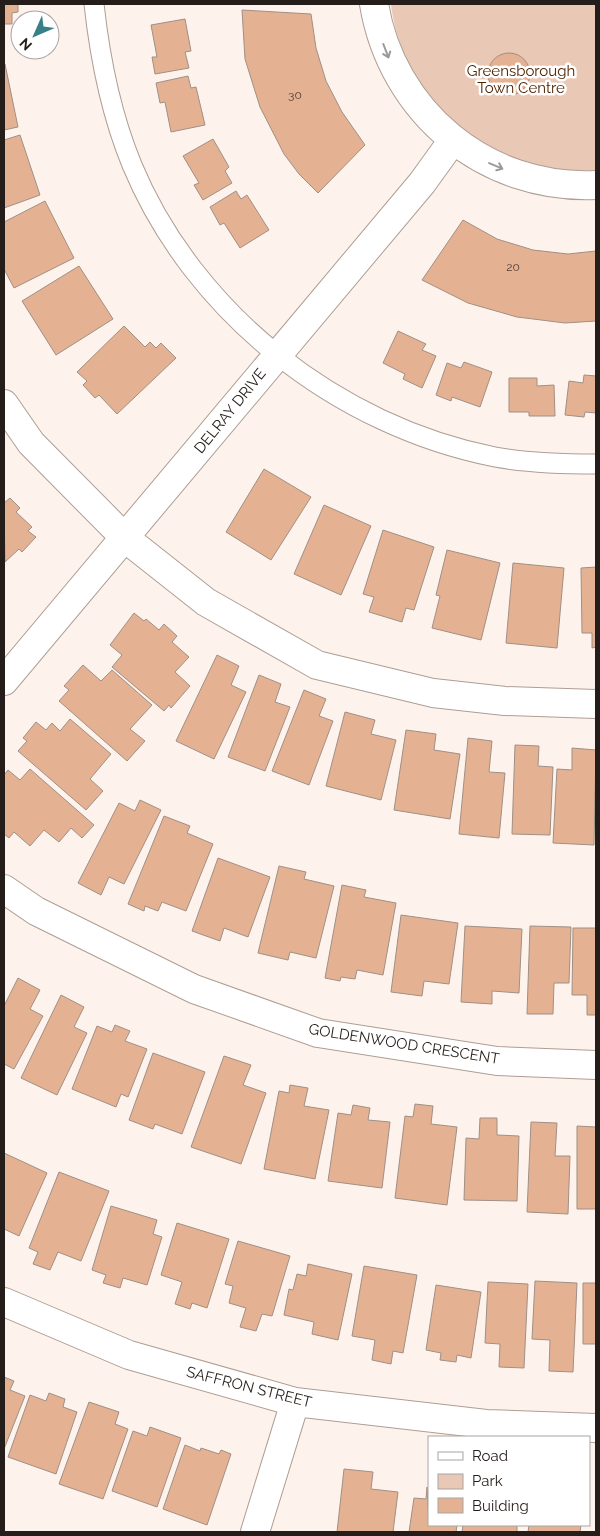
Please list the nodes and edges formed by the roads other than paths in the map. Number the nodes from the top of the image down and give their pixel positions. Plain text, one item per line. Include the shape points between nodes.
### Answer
1 (94, 4) edge
2 (374, 4) edge
3 (453, 140) junction
4 (596, 185) edge
5 (276, 354) junction
6 (4, 404) edge
7 (596, 464) edge
8 (125, 538) junction
9 (4, 681) edge
10 (596, 704) edge
11 (4, 889) edge
12 (596, 1065) edge
13 (4, 1302) edge
14 (295, 1402) junction
15 (596, 1428) edge
16 (255, 1532) edge

1 - 5 lane via 106,78 117,119 133,166 154,207 205,284 236,319
2 -> 3 street via 386,51 398,76 425,112
3 -> 4 street via 470,153 512,172 571,185
3 - 5 street, DELRAY DRIVE via 422,183
5 - 7 lane via 311,380 401,430 495,457 546,464
5 - 8 street, DELRAY DRIVE
6 - 8 street via 31,443
8 - 9 street, DELRAY DRIVE
8 - 10 street via 206,602 317,665 433,693 505,702
11 - 12 street, GOLDENWOOD CRESCENT via 36,911 194,989 318,1033 497,1061
13 - 14 street, SAFFRON STREET via 129,1355
14 - 15 street, SAFFRON STREET via 486,1424
14 - 16 street

